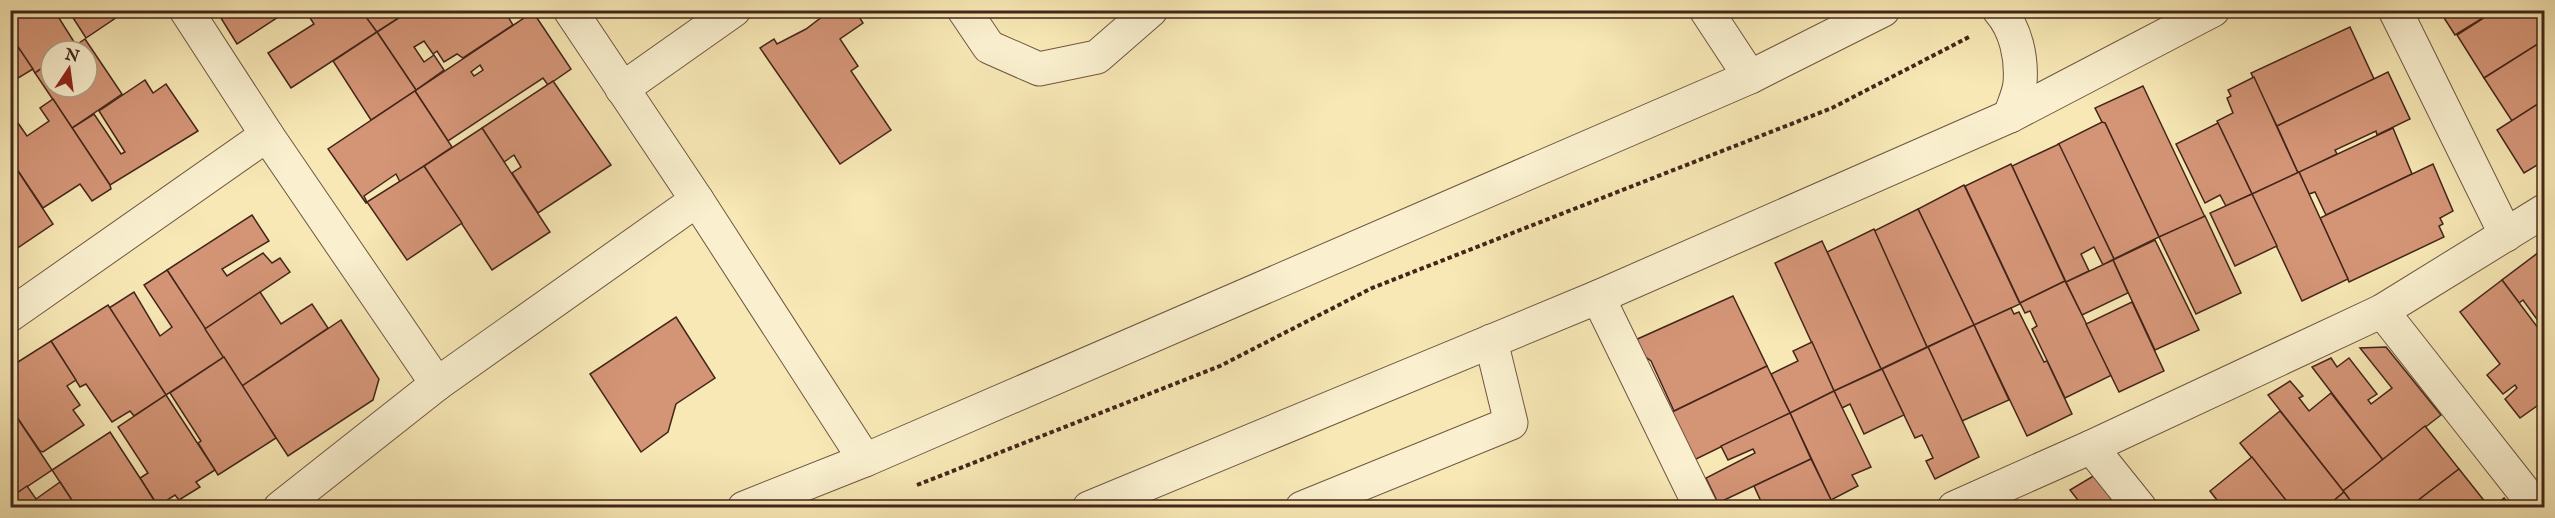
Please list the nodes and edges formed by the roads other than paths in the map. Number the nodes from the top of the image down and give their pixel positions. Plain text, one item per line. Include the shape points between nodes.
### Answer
1 (186, 10) edge
2 (570, 10) edge
3 (734, 10) edge
4 (964, 10) edge
5 (1151, 10) edge
6 (1706, 10) edge
7 (1883, 10) edge
8 (2213, 10) edge
9 (2395, 10) edge
10 (2002, 14) edge
11 (1750, 77) junction
12 (622, 89) junction
13 (2010, 116) junction
14 (267, 135) junction
15 (696, 200) junction
16 (2544, 211) edge
17 (2506, 235) junction
18 (1598, 297) junction
19 (2382, 311) junction
20 (10, 315) edge
21 (1491, 340) junction
22 (437, 384) junction
23 (2091, 447) junction
24 (865, 460) junction
25 (280, 507) edge
26 (744, 507) edge
27 (1089, 507) edge
28 (1302, 507) edge
29 (1701, 507) edge
30 (1953, 507) edge
31 (2140, 507) edge
32 (2537, 507) edge

1 - 14 street
2 - 12 street
3 - 12 street
4 - 5 street via 989,47 1039,69 1097,57
6 - 11 street
7 - 11 street
8 - 13 street
9 - 17 street
10 - 13 street via 2019,50 2020,84
11 - 24 street
12 - 15 street
13 - 18 street
14 - 20 street
14 - 22 street
15 - 22 street
15 - 24 street
16 - 17 street
17 - 19 street
18 - 21 street
18 - 29 street
19 - 23 street
19 - 32 street
21 - 27 street
21 - 28 street via 1510,423
22 - 25 street
23 - 30 street
23 - 31 street
24 - 26 street

